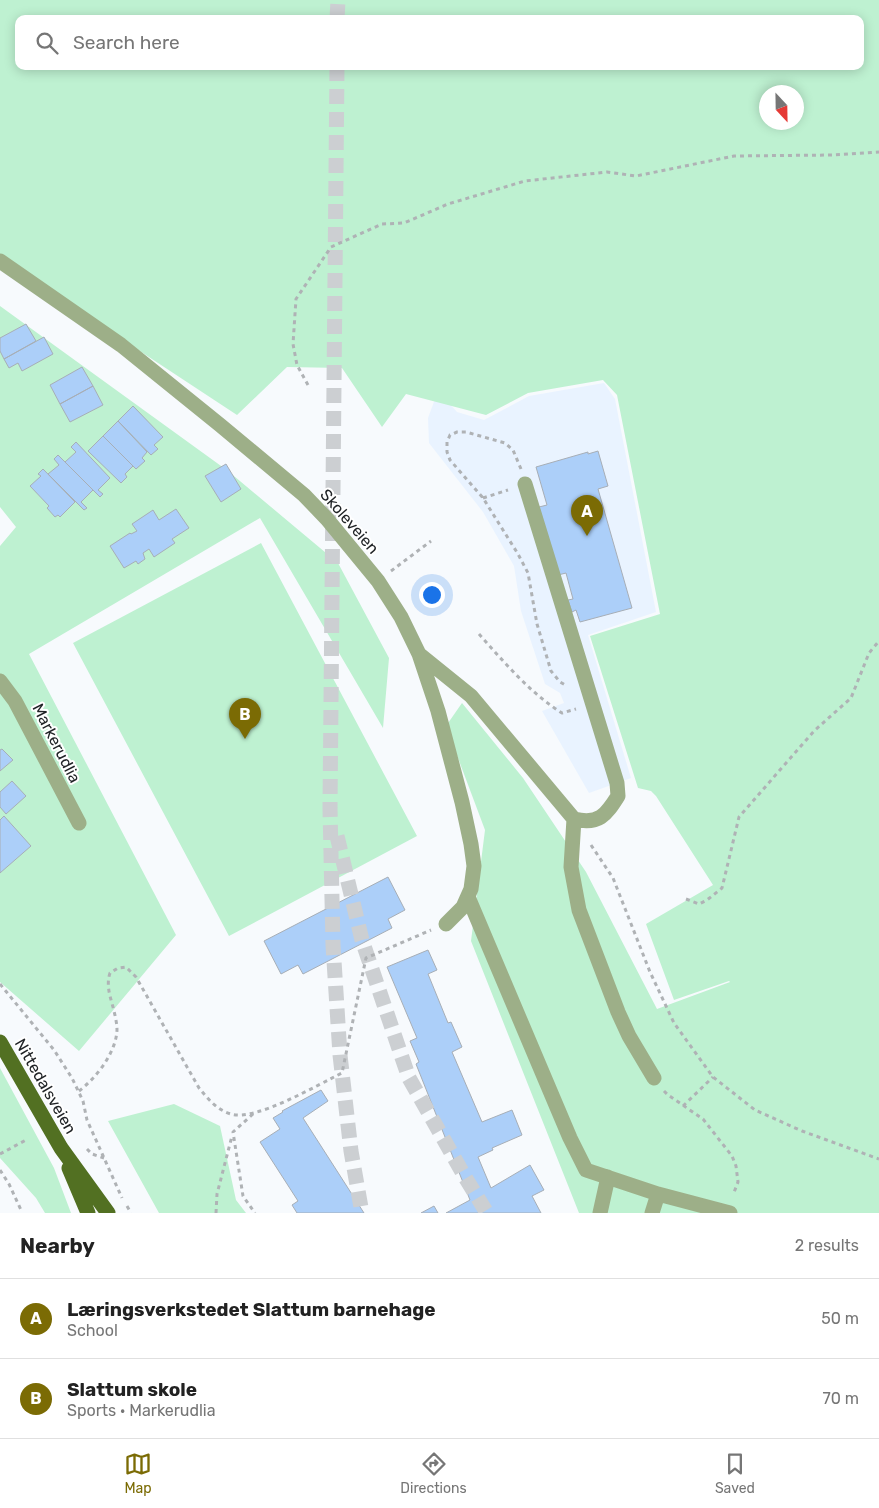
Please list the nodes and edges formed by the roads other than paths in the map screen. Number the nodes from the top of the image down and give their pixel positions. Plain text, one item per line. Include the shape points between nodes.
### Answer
1 (0, 261) edge
2 (525, 484) road end
3 (419, 654) junction
4 (0, 681) edge
5 (574, 819) junction
6 (79, 823) dead end
7 (468, 897) junction
8 (446, 924) road end
9 (0, 1042) edge
10 (654, 1078) road end
11 (61, 1148) junction
12 (608, 1177) junction
13 (658, 1194) junction
14 (88, 1213) edge
15 (108, 1213) edge
16 (600, 1213) edge
17 (652, 1213) edge
18 (730, 1213) edge

1 - 3 street, Skoleveien via 120,345 290,483 328,519 378,581
2 - 5 street via 617,784 618,796 605,816 585,822
3 - 5 street via 471,696
3 - 7 street, Skoleveien via 438,711 471,844 474,866
4 - 6 street, Markerudlia via 15,701
5 - 10 street via 571,867 580,910 618,1012
7 - 8 street, Skoleveien
7 - 12 street via 566,1130 586,1170
9 - 11 main road, Nittedalsveien
11 - 14 main road, Nittedalsveien
11 - 15 main road, Nittedalsveien
12 - 13 street
12 - 16 street
13 - 17 street
13 - 18 street

